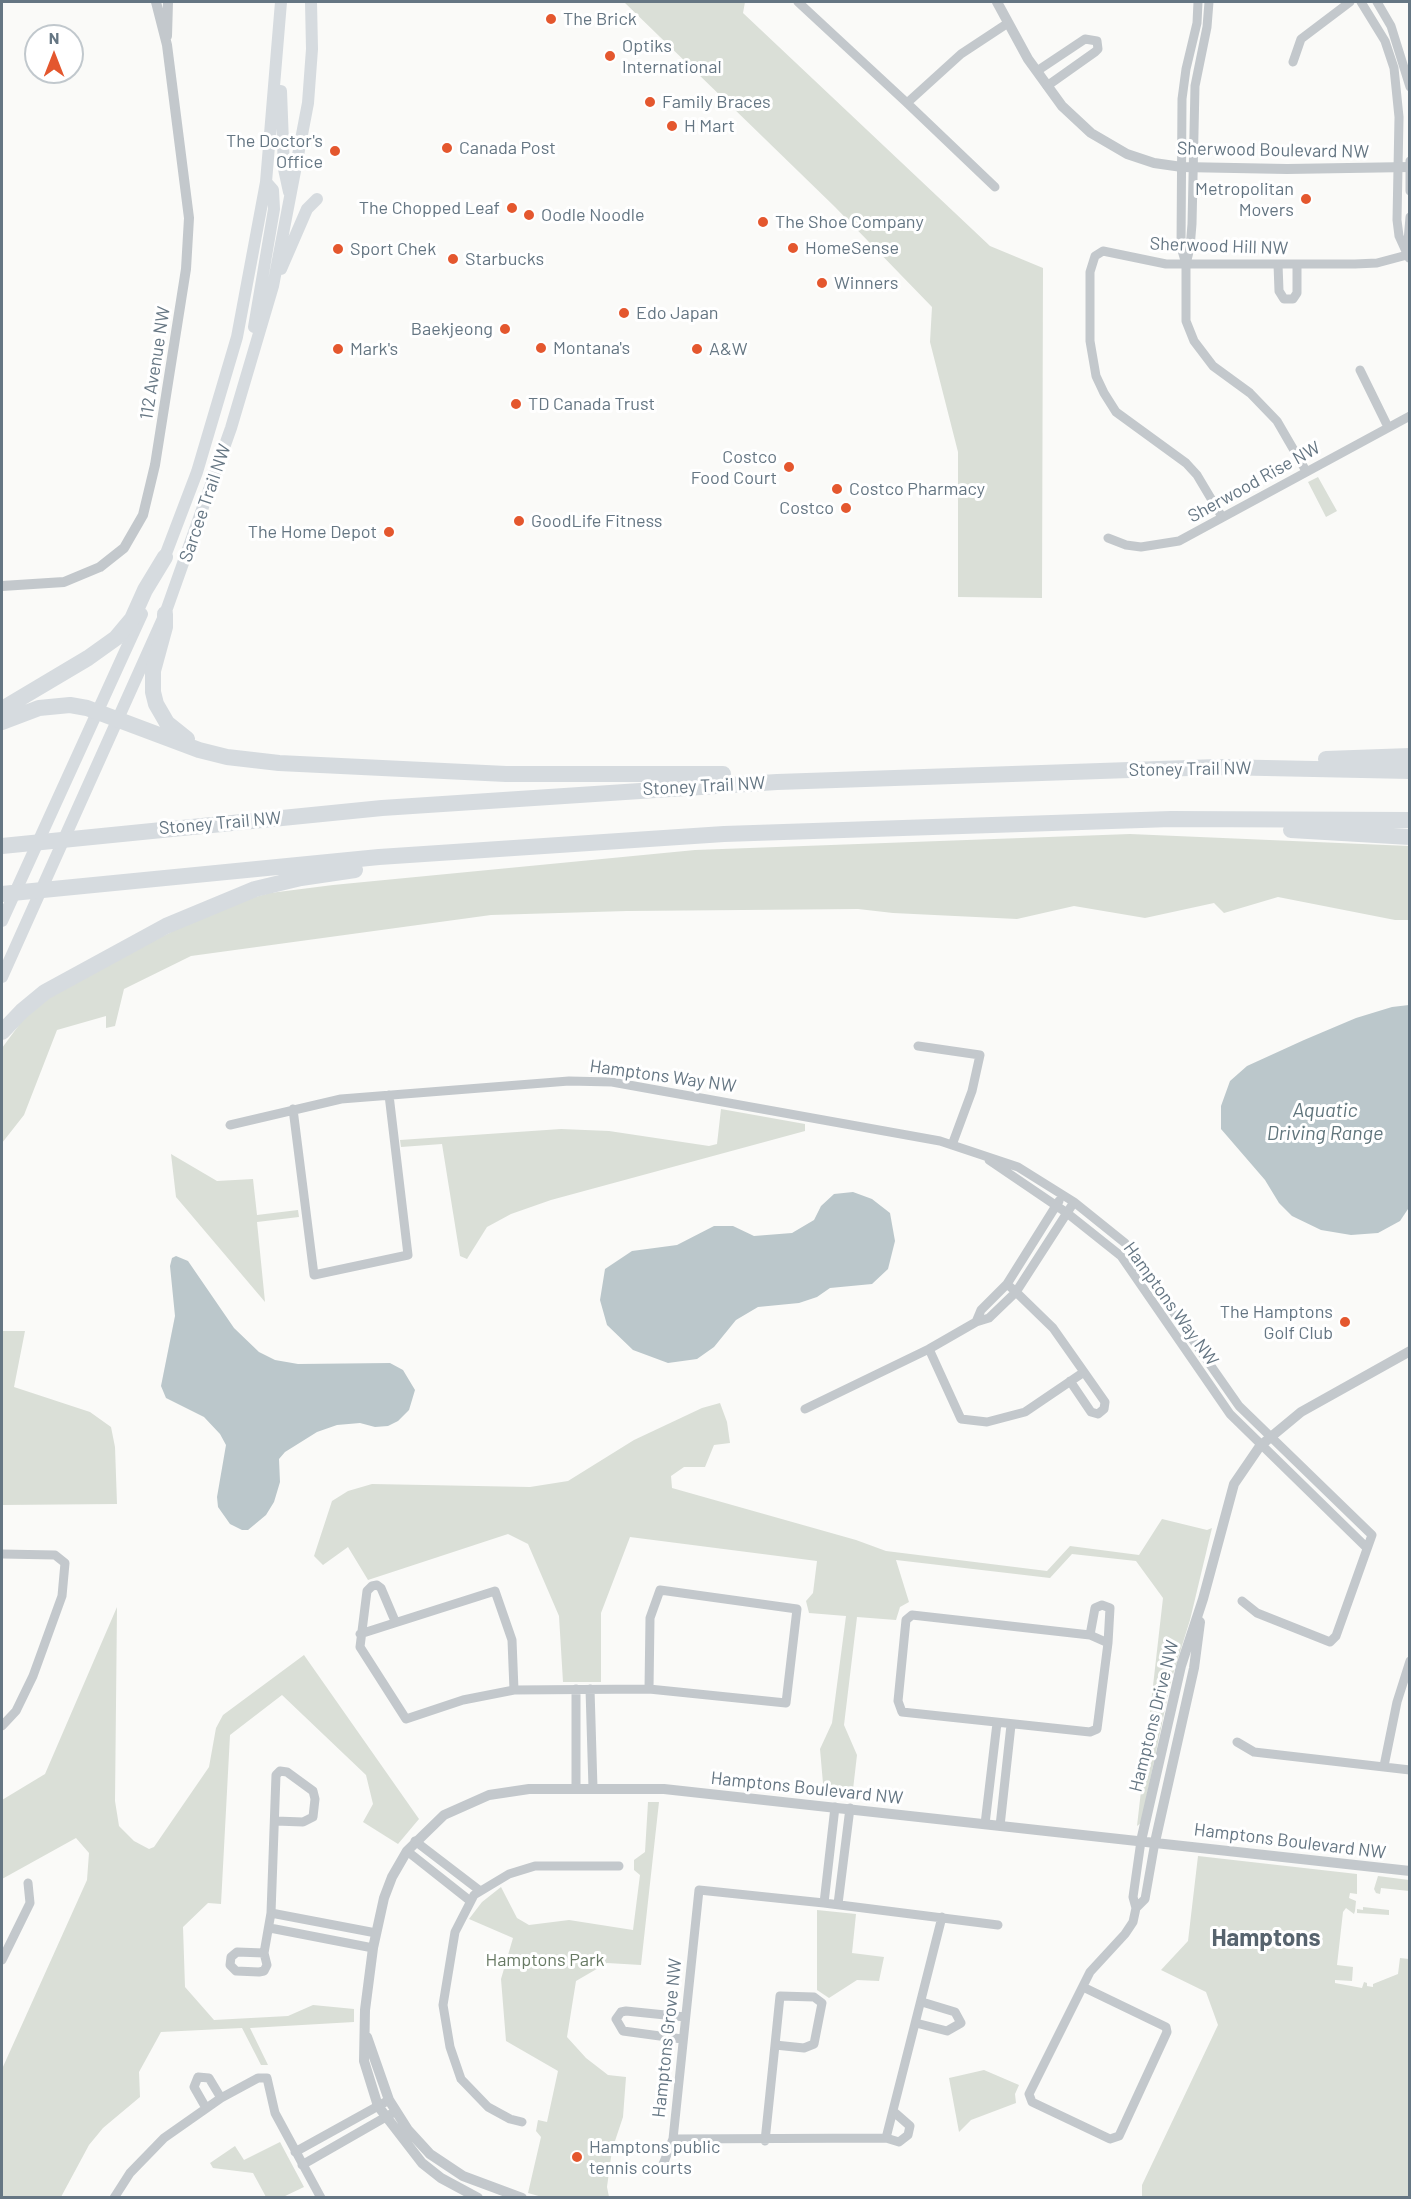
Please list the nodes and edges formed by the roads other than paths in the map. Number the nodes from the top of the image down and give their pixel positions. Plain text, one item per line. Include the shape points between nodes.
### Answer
1 (156, 2) edge
2 (168, 2) edge
3 (281, 2) edge
4 (311, 2) edge
5 (798, 2) edge
6 (997, 2) edge
7 (1198, 2) edge
8 (1209, 2) edge
9 (1350, 2) edge
10 (1361, 2) edge
11 (1377, 2) edge
12 (1008, 23) junction
13 (167, 45) junction
14 (278, 58) junction
15 (1293, 62) dead end
16 (1036, 70) junction
17 (1047, 86) junction
18 (1410, 87) edge
19 (907, 103) junction
20 (1410, 161) edge
21 (1182, 167) junction
22 (1397, 167) junction
23 (1409, 167) edge
24 (1194, 168) junction
25 (266, 182) junction
26 (995, 187) dead end
27 (1410, 191) edge
28 (290, 193) junction
29 (317, 199) dead end
30 (1410, 217) edge
31 (1408, 258) edge
32 (1186, 264) junction
33 (1278, 264) junction
34 (1297, 264) junction
35 (273, 286) junction
36 (1360, 370) dead end
37 (244, 388) junction
38 (1108, 402) junction
39 (1099, 408) dead end
40 (1410, 416) edge
41 (1388, 427) junction
42 (1306, 471) junction
43 (1222, 517) junction
44 (1108, 538) dead end
45 (165, 557) junction
46 (2, 586) edge
47 (165, 614) junction
48 (2, 709) edge
49 (97, 712) junction
50 (118, 720) junction
51 (2, 722) edge
52 (1410, 756) edge
53 (275, 763) junction
54 (1218, 767) junction
55 (1410, 771) edge
56 (946, 776) junction
57 (1169, 820) junction
58 (1410, 820) edge
59 (746, 833) junction
60 (1410, 837) edge
61 (2, 846) edge
62 (161, 877) junction
63 (2, 894) edge
64 (2, 902) edge
65 (2, 921) edge
66 (2, 977) edge
67 (2, 1032) edge
68 (918, 1046) dead end
69 (389, 1095) junction
70 (293, 1109) junction
71 (230, 1125) dead end
72 (952, 1145) junction
73 (982, 1155) junction
74 (1063, 1195) junction
75 (1074, 1202) junction
76 (1056, 1206) junction
77 (1067, 1213) junction
78 (1007, 1284) junction
79 (1016, 1292) junction
80 (1172, 1311) junction
81 (1164, 1317) junction
82 (976, 1322) junction
83 (929, 1349) junction
84 (1410, 1351) edge
85 (1083, 1372) junction
86 (1070, 1381) junction
87 (805, 1409) dead end
88 (1269, 1436) junction
89 (1260, 1446) junction
90 (1322, 1489) junction
91 (1313, 1498) junction
92 (1367, 1548) junction
93 (2, 1554) edge
94 (1203, 1599) junction
95 (1242, 1601) dead end
96 (395, 1621) junction
97 (360, 1634) junction
98 (1090, 1635) junction
99 (1108, 1643) junction
100 (1410, 1660) edge
101 (576, 1689) junction
102 (590, 1689) junction
103 (650, 1689) junction
104 (514, 1690) junction
105 (997, 1723) junction
106 (1011, 1725) junction
107 (2, 1726) edge
108 (1237, 1742) dead end
109 (1384, 1766) junction
110 (1410, 1770) edge
111 (576, 1788) junction
112 (592, 1788) junction
113 (836, 1807) junction
114 (850, 1808) junction
115 (276, 1821) junction
116 (985, 1824) junction
117 (1000, 1826) junction
118 (415, 1841) junction
119 (1141, 1841) junction
120 (1155, 1842) junction
121 (407, 1851) junction
122 (619, 1866) dead end
123 (1410, 1871) edge
124 (28, 1883) dead end
125 (479, 1890) junction
126 (469, 1900) junction
127 (824, 1902) junction
128 (838, 1904) junction
129 (1136, 1908) junction
130 (271, 1913) junction
131 (942, 1917) junction
132 (998, 1925) dead end
133 (270, 1928) junction
134 (376, 1933) junction
135 (373, 1948) junction
136 (264, 1953) dead end
137 (2, 1960) edge
138 (1083, 1987) junction
139 (922, 2002) junction
140 (685, 2017) junction
141 (916, 2023) junction
142 (366, 2034) junction
143 (682, 2038) junction
144 (775, 2045) junction
145 (221, 2098) junction
146 (389, 2100) junction
147 (378, 2106) junction
148 (206, 2108) junction
149 (396, 2111) junction
150 (894, 2112) junction
151 (386, 2118) junction
152 (522, 2122) dead end
153 (886, 2138) junction
154 (673, 2139) junction
155 (765, 2141) junction
156 (295, 2152) junction
157 (302, 2165) junction
158 (662, 2167) dead end
159 (114, 2198) edge
160 (321, 2198) edge
161 (478, 2198) edge
162 (522, 2198) edge

1 - 13 street, 112 Avenue NW
2 - 13 street, 112 Avenue NW
3 - 14 main road, Sarcee Trail NW
4 - 28 main road, Sarcee Trail NW via 308,103
5 - 19 street
6 - 12 street, Sherwood Boulevard NW
7 - 21 street via 1183,87
8 - 24 street via 1208,27 1195,86
9 - 15 street via 1301,39
10 - 22 street via 1376,22 1394,68 1399,117
11 - 18 street via 1391,26
12 - 16 street, Sherwood Boulevard NW
12 - 19 street via 961,54
13 - 46 street, 112 Avenue NW via 189,219 186,269 155,465 142,515 124,548 100,567 64,582
14 - 25 main road, Sarcee Trail NW
14 - 28 main road via 284,169
16 - 17 street, Sherwood Boulevard NW
16 - 17 street via 1085,39 1097,41 1095,52
17 - 21 street, Sherwood Boulevard NW via 1071,115 1102,141 1140,159
19 - 26 street
20 - 23 street
21 - 24 street, Sherwood Boulevard NW
21 - 32 street via 1181,247
22 - 23 street, Sherwood Boulevard NW
22 - 24 street, Sherwood Boulevard NW
22 - 31 street via 1397,220
23 - 27 street
24 - 32 street
25 - 37 main road via 273,190 274,209
25 - 45 main road, Sarcee Trail NW via 237,337 197,472
28 - 35 main road, Sarcee Trail NW
29 - 35 main road via 307,209
30 - 31 street
31 - 34 street, Sherwood Hill NW
32 - 33 street, Sherwood Hill NW
32 - 38 street, Sherwood Hill NW via 1136,260 1103,251 1091,263 1090,341 1096,376
32 - 42 street via 1185,310 1194,341 1213,366 1250,393 1277,421
33 - 34 street, Sherwood Hill NW
33 - 34 street via 1279,291 1284,299 1293,299 1297,293
35 - 37 main road, Sarcee Trail NW
36 - 41 street
37 - 47 main road, Sarcee Trail NW
38 - 39 street
38 - 43 street, Sherwood Hill NW via 1134,428 1186,464
40 - 41 street, Sherwood Rise NW
41 - 42 street, Sherwood Rise NW
42 - 43 street, Sherwood Rise NW
43 - 44 street, Sherwood Rise NW via 1168,545 1126,545
45 - 48 highway via 132,620 116,638
45 - 49 main road, Sarcee Trail NW
47 - 50 main road, Sarcee Trail NW
47 - 53 highway via 152,681 156,704 167,723 195,743
49 - 50 highway
49 - 51 highway via 57,705 23,712
49 - 65 main road, Sarcee Trail NW
50 - 53 highway via 227,757
50 - 66 main road, Sarcee Trail NW
52 - 54 highway
53 - 56 highway via 612,776 855,770
54 - 55 highway, Stoney Trail NW
54 - 56 highway, Stoney Trail NW
56 - 61 highway, Stoney Trail NW via 526,797 196,824
57 - 58 highway
57 - 59 highway
57 - 60 highway via 1186,826
59 - 62 highway via 380,857
59 - 67 highway via 730,840 334,872 271,885 166,926 61,982 22,1011
62 - 63 highway
62 - 64 highway
68 - 72 street via 980,1055 972,1091
69 - 70 street, Hamptons Way NW
69 - 70 street via 408,1255 314,1275
69 - 72 street, Hamptons Way NW via 569,1081 612,1082
70 - 71 street, Hamptons Way NW
72 - 73 street, Hamptons Way NW
73 - 74 street, Hamptons Way NW via 1018,1167
73 - 76 street, Hamptons Way NW
74 - 75 street, Hamptons Way NW
74 - 76 street
75 - 77 street
75 - 80 street, Hamptons Way NW via 1125,1242
76 - 77 street, Hamptons Way NW
76 - 78 street
77 - 79 street
77 - 81 street, Hamptons Way NW via 1121,1256
78 - 79 street
78 - 82 street via 981,1310
79 - 82 street via 989,1318
79 - 85 street via 1053,1328
80 - 81 street
80 - 88 street, Hamptons Way NW via 1239,1406
81 - 89 street, Hamptons Way NW via 1230,1414
82 - 83 street
83 - 86 street via 961,1419 987,1422 1025,1412
83 - 87 street
84 - 88 street, Hamptons Drive NW via 1301,1412
85 - 86 street
85 - 86 street via 1105,1402 1098,1414 1091,1412
88 - 89 street, Hamptons Drive NW
88 - 90 street, Hamptons Way NW
89 - 91 street, Hamptons Way NW
89 - 94 street, Hamptons Drive NW via 1234,1484
90 - 91 street
90 - 92 street, Hamptons Way NW via 1372,1535
91 - 92 street, Hamptons Way NW
92 - 95 street via 1336,1636 1330,1642 1257,1613
93 - 107 street via 55,1555 65,1563 62,1596 33,1676 16,1710
94 - 119 street, Hamptons Drive NW via 1181,1666
94 - 120 street, Hamptons Drive NW via 1194,1668
96 - 97 street
96 - 97 street via 381,1588 372,1586 367,1591
96 - 104 street via 495,1591 512,1640
97 - 104 street via 362,1653 406,1719 463,1700
98 - 99 street
98 - 99 street via 1093,1611 1105,1605 1111,1611
98 - 105 street via 912,1615 906,1620 898,1701 902,1712
99 - 106 street via 1097,1729 1090,1732
100 - 109 street
101 - 102 street
101 - 104 street
101 - 111 street
102 - 103 street
102 - 112 street
103 - 103 street via 786,1703 797,1609 660,1590 650,1618
105 - 106 street
105 - 116 street
106 - 117 street
108 - 109 street via 1254,1752
109 - 110 street
111 - 112 street, Hamptons Boulevard NW
111 - 118 street, Hamptons Boulevard NW via 489,1795 444,1815
112 - 113 street, Hamptons Boulevard NW via 664,1789
113 - 114 street, Hamptons Boulevard NW
113 - 127 street
114 - 116 street, Hamptons Boulevard NW
114 - 128 street
115 - 115 street via 313,1817 313,1791 287,1772 276,1775
115 - 130 street
116 - 117 street, Hamptons Boulevard NW
117 - 119 street, Hamptons Boulevard NW
118 - 121 street, Hamptons Boulevard NW
118 - 125 street
119 - 120 street, Hamptons Boulevard NW
119 - 129 street via 1133,1897
120 - 123 street, Hamptons Boulevard NW
120 - 129 street via 1145,1899
121 - 126 street
121 - 134 street, Hamptons Boulevard NW via 392,1877
122 - 125 street via 535,1866
124 - 137 street via 30,1903
125 - 126 street
126 - 152 street via 455,1932 448,1966 444,2005 450,2047 461,2079 488,2107
127 - 128 street, Hamptons Grove NW
127 - 140 street, Hamptons Grove NW via 699,1890
128 - 131 street, Hamptons Grove NW
129 - 138 street via 1125,1934 1096,1964
130 - 133 street
130 - 134 street
131 - 132 street, Hamptons Grove NW
131 - 139 street
133 - 135 street
133 - 136 street
134 - 135 street, Hamptons Boulevard NW
135 - 142 street, Hamptons Boulevard NW
138 - 138 street via 1030,2097 1032,2102 1110,2139 1119,2136 1167,2032 1164,2024
139 - 141 street
139 - 141 street via 955,2012 961,2023 947,2031
140 - 143 street, Hamptons Grove NW
140 - 143 street via 626,2010 616,2019 624,2031
141 - 150 street
142 - 146 street, Hamptons Boulevard NW
142 - 147 street, Hamptons Boulevard NW via 364,2061
143 - 154 street, Hamptons Grove NW
144 - 144 street via 804,2048 814,2044 822,2003 814,1997 780,1996
144 - 155 street
145 - 148 street
145 - 148 street via 209,2078 198,2078 194,2087
145 - 156 street via 258,2078 267,2078 275,2114
146 - 147 street
146 - 149 street, Hamptons Boulevard NW
147 - 151 street, Hamptons Boulevard NW
147 - 156 street
148 - 159 street via 147,2153
149 - 151 street
149 - 162 street, Hamptons Boulevard NW via 408,2130 444,2165
150 - 153 street
150 - 153 street, Hamptons Grove NW via 910,2126 908,2135 899,2142
151 - 157 street
151 - 161 street, Hamptons Boulevard NW via 422,2163
153 - 155 street, Hamptons Grove NW
154 - 155 street, Hamptons Grove NW
154 - 158 street
156 - 157 street
157 - 160 street

